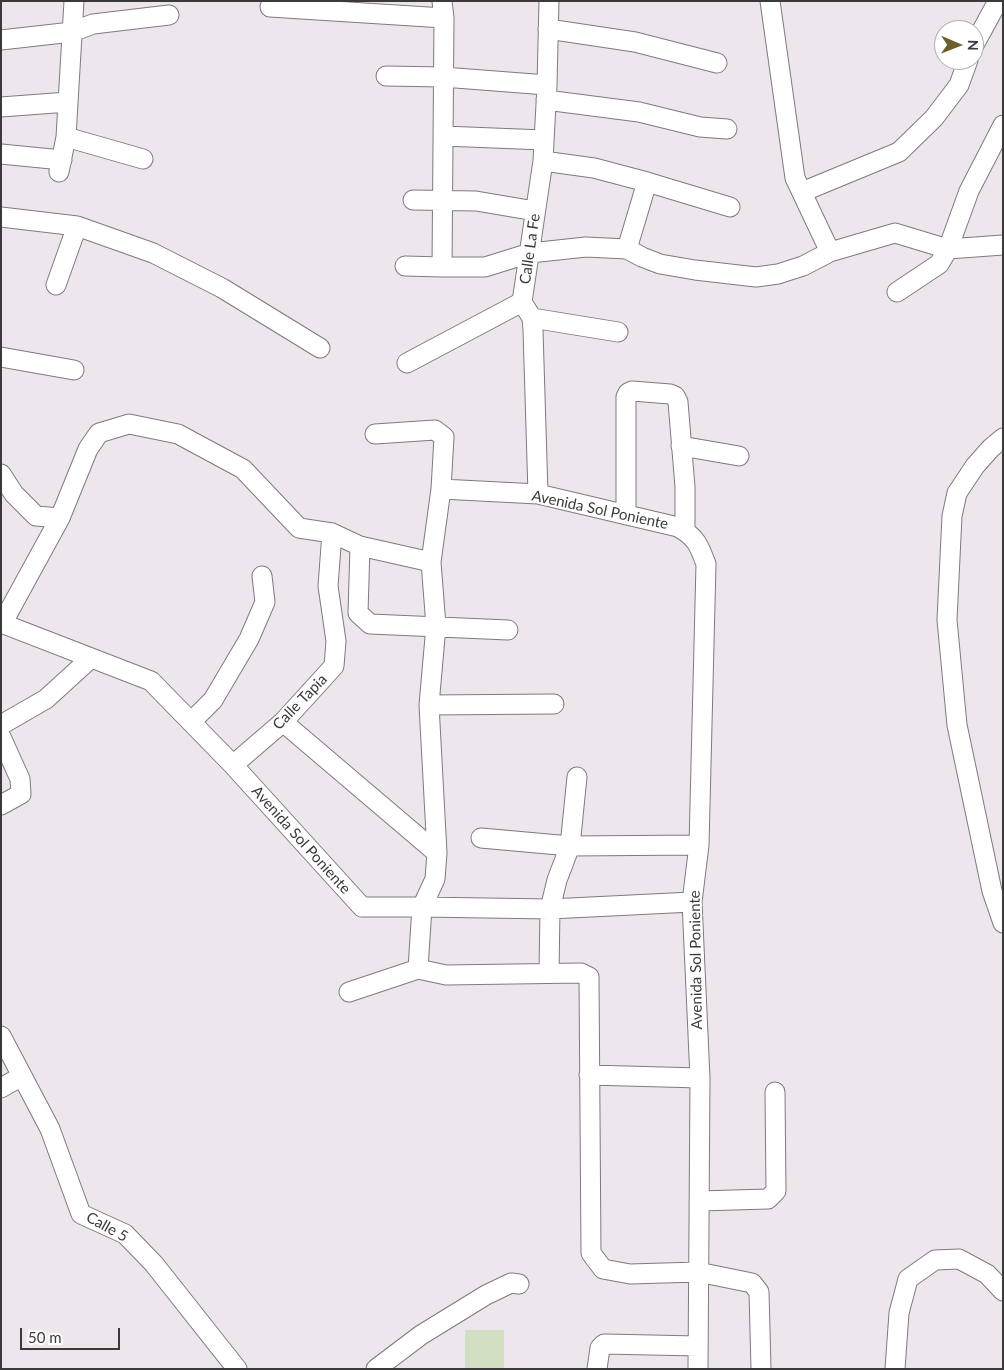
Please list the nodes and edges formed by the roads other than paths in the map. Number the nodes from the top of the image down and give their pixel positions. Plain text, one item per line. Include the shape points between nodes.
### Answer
1 (74, 1) edge
2 (549, 1) edge
3 (770, 1) edge
4 (998, 1) edge
5 (270, 7) dead end
6 (443, 10) edge
7 (169, 15) dead end
8 (984, 27) edge
9 (548, 29) junction
10 (72, 32) junction
11 (1, 40) edge
12 (717, 63) dead end
13 (964, 70) edge
14 (386, 76) dead end
15 (443, 77) junction
16 (546, 93) junction
17 (68, 102) junction
18 (1, 107) edge
19 (1003, 125) edge
20 (727, 129) dead end
21 (443, 136) junction
22 (66, 137) junction
23 (544, 140) junction
24 (1, 154) edge
25 (143, 159) dead end
26 (543, 160) junction
27 (647, 182) junction
28 (802, 192) junction
29 (413, 200) dead end
30 (443, 200) junction
31 (730, 206) dead end
32 (535, 211) junction
33 (1, 217) edge
34 (77, 226) junction
35 (1003, 246) edge
36 (627, 249) junction
37 (948, 249) junction
38 (830, 252) junction
39 (530, 253) junction
40 (405, 266) dead end
41 (442, 267) junction
42 (56, 285) dead end
43 (897, 292) dead end
44 (527, 310) junction
45 (618, 332) dead end
46 (320, 348) dead end
47 (1, 356) edge
48 (407, 363) dead end
49 (74, 370) dead end
50 (375, 434) dead end
51 (1003, 438) edge
52 (682, 446) junction
53 (739, 456) dead end
54 (1, 474) edge
55 (441, 489) junction
56 (538, 494) junction
57 (626, 515) junction
58 (60, 518) junction
59 (685, 531) junction
60 (332, 533) junction
61 (360, 546) junction
62 (431, 562) junction
63 (262, 576) dead end
64 (2, 623) edge
65 (436, 626) junction
66 (508, 630) dead end
67 (91, 658) junction
68 (554, 704) dead end
69 (429, 706) junction
70 (191, 722) junction
71 (283, 722) junction
72 (1, 725) edge
73 (1, 737) edge
74 (233, 765) junction
75 (577, 777) dead end
76 (1, 805) edge
77 (481, 838) dead end
78 (570, 846) junction
79 (699, 846) junction
80 (437, 853) junction
81 (692, 902) junction
82 (422, 907) junction
83 (550, 909) junction
84 (1003, 923) edge
85 (418, 969) junction
86 (549, 974) junction
87 (349, 992) dead end
88 (1, 1036) edge
89 (13, 1068) edge
90 (589, 1075) junction
91 (700, 1078) junction
92 (1, 1088) edge
93 (775, 1092) dead end
94 (699, 1201) junction
95 (698, 1272) junction
96 (519, 1284) dead end
97 (1003, 1291) edge
98 (698, 1346) junction
99 (237, 1369) edge
100 (376, 1369) edge
101 (597, 1369) edge
102 (698, 1369) edge
103 (761, 1369) edge
104 (895, 1369) edge

1 - 10 street
2 - 9 street, Calle La Fe
3 - 28 street via 795,178
4 - 8 street
5 - 6 street
6 - 15 street
7 - 10 street via 92,24
9 - 12 street via 635,42
9 - 16 street, Calle La Fe
10 - 11 street
10 - 17 street
13 - 28 street via 959,84 934,118 899,152
14 - 15 street
15 - 16 street
15 - 21 street
16 - 20 street
16 - 23 street, Calle La Fe
17 - 18 street
17 - 22 street
19 - 37 street via 969,192
21 - 23 street
21 - 30 street
22 - 24 street via 60,166
22 - 25 street
23 - 26 street, Calle La Fe
26 - 27 street via 594,168
26 - 32 street, Calle La Fe
27 - 31 street
27 - 36 street
28 - 38 street
29 - 30 street
30 - 32 street via 476,201
30 - 41 street
32 - 39 street, Calle La Fe
33 - 34 street
34 - 42 street
34 - 46 street via 154,253 222,288
35 - 37 street
36 - 38 street via 660,264 756,277 803,266
36 - 39 street via 586,247
37 - 38 street via 895,233
37 - 43 street via 939,264
39 - 41 street via 485,267
39 - 44 street, Calle La Fe
40 - 41 street
44 - 45 street
44 - 48 street
44 - 56 street, Calle La Fe
47 - 49 street
50 - 55 street via 435,430 444,437
51 - 84 street via 975,466 957,493 952,516 947,620 957,725 992,891
52 - 53 street
52 - 57 street via 676,396 628,393
52 - 59 street
54 - 58 street via 14,494 36,516
55 - 56 street, Avenida Sol Poniente
55 - 62 street
56 - 57 street, Avenida Sol Poniente
57 - 59 street, Avenida Sol Poniente
58 - 60 street via 88,449 99,433 129,424 178,434 243,469 299,528
58 - 64 street
59 - 79 street, Avenida Sol Poniente via 700,547 706,564
60 - 61 street
60 - 71 street, Calle Tapia via 328,586 336,641 334,666
61 - 62 street
61 - 65 street via 358,613 370,624
62 - 65 street
63 - 70 street via 264,602 249,638 213,700
64 - 67 street, Avenida Sol Poniente
65 - 66 street
65 - 69 street
67 - 70 street, Avenida Sol Poniente via 151,681
67 - 72 street via 46,699
68 - 69 street
69 - 80 street
70 - 74 street, Avenida Sol Poniente
71 - 74 street, Calle Tapia
71 - 80 street
73 - 76 street via 20,779 21,794
74 - 82 street, Avenida Sol Poniente via 362,907
75 - 78 street
77 - 78 street
78 - 79 street
78 - 83 street
79 - 81 street, Avenida Sol Poniente
80 - 82 street via 435,879
81 - 83 street, Avenida Sol Poniente
81 - 91 street, Avenida Sol Poniente
82 - 83 street, Avenida Sol Poniente
82 - 85 street
83 - 86 street
85 - 86 street via 446,975
85 - 87 street
86 - 90 street via 582,973 589,977
88 - 89 street, Calle 5
89 - 92 street
89 - 99 street, Calle 5 via 50,1128 81,1214 125,1234 154,1264
90 - 91 street
90 - 95 street via 591,1253 603,1269 630,1274
91 - 94 street, Avenida Sol Poniente
93 - 94 street via 776,1191 768,1199
94 - 95 street, Avenida Sol Poniente
95 - 98 street, Avenida Sol Poniente
95 - 103 street via 752,1283 759,1292
96 - 100 street via 510,1283 486,1295 421,1335
97 - 104 street via 987,1274 959,1259 935,1260 908,1279 899,1313
98 - 101 street via 604,1344 600,1348
98 - 102 street, Avenida Sol Poniente

